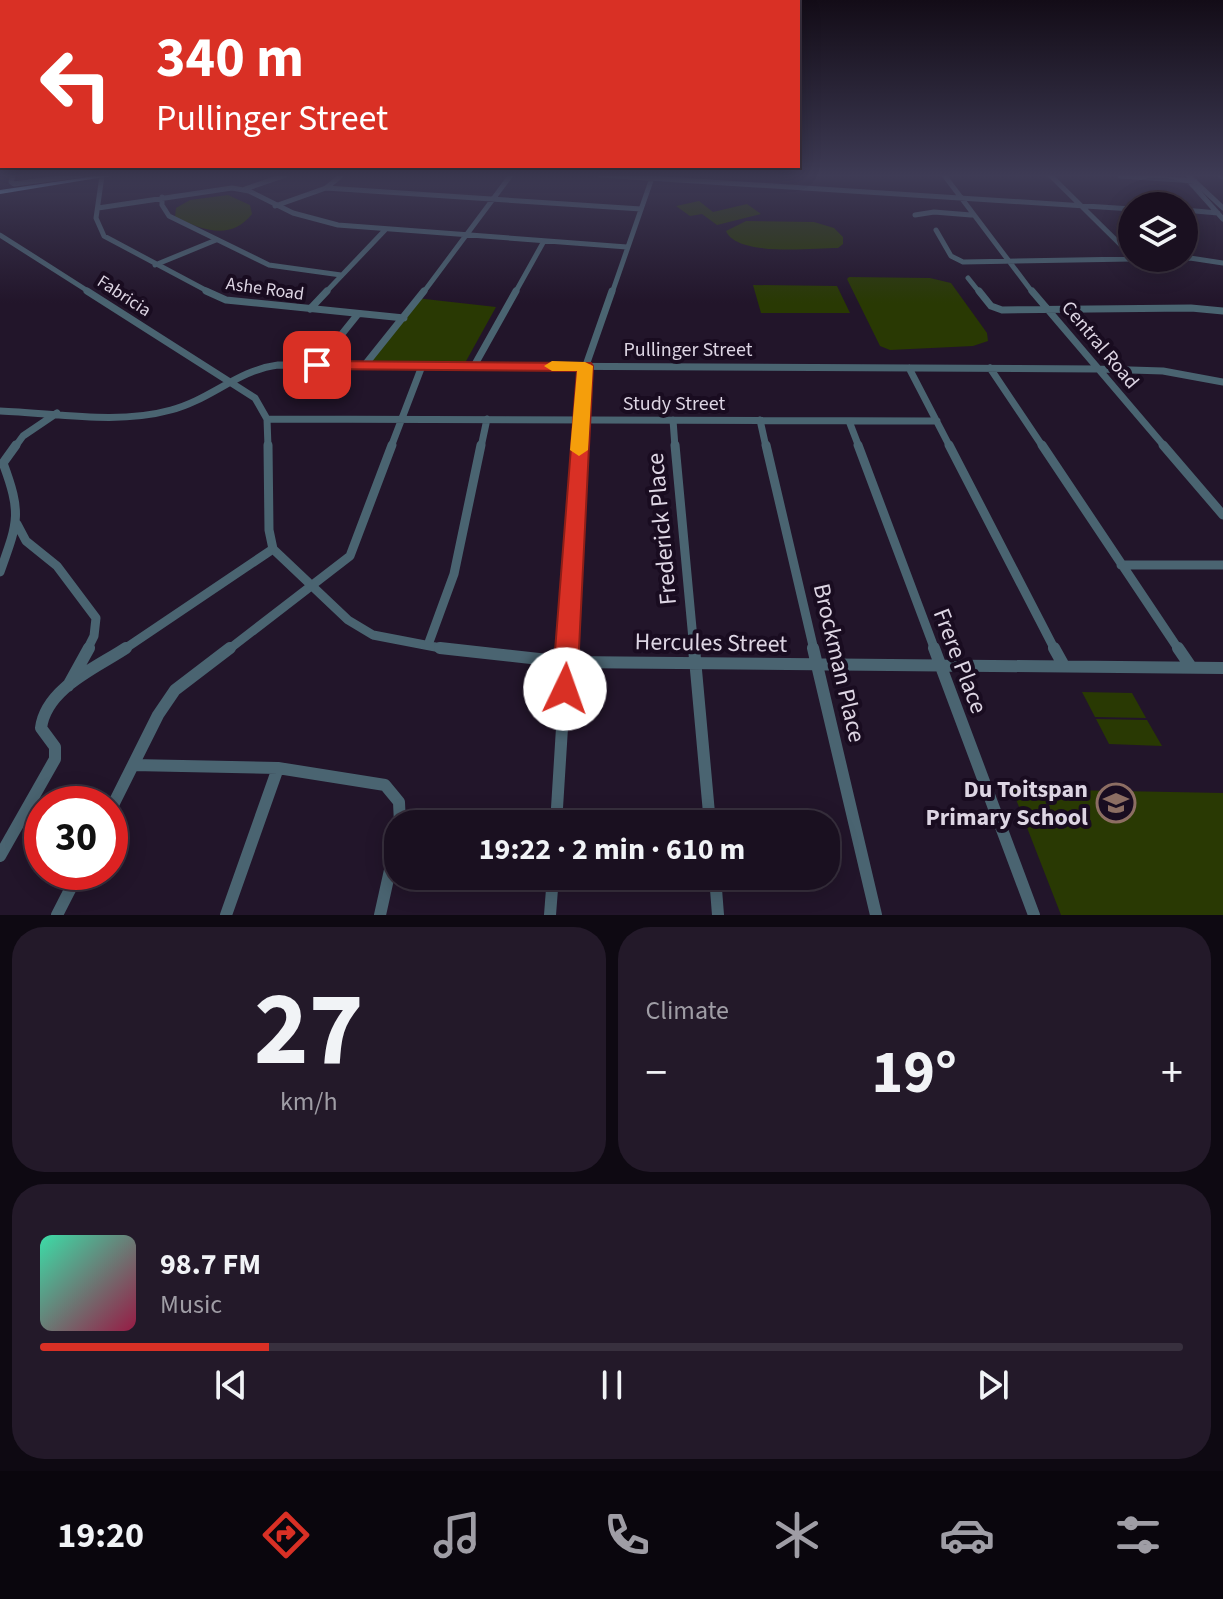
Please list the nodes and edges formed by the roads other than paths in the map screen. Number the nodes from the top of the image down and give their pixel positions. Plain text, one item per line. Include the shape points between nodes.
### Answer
1 (97, 218) edge
2 (172, 218) edge
3 (308, 218) edge
4 (477, 218) edge
5 (638, 218) edge
6 (973, 218) edge
7 (1092, 218) edge
8 (385, 230) junction
9 (936, 230) dead end
10 (0, 235) edge
11 (464, 235) junction
12 (216, 240) junction
13 (544, 241) junction
14 (1118, 243) edge
15 (627, 247) junction
16 (1118, 259) edge
17 (1198, 259) edge
18 (1007, 262) junction
19 (1223, 263) edge
20 (155, 265) junction
21 (341, 275) junction
22 (968, 278) dead end
23 (310, 309) junction
24 (1050, 311) junction
25 (1223, 311) edge
26 (358, 314) junction
27 (404, 318) junction
28 (317, 365) junction
29 (364, 366) junction
30 (422, 366) junction
31 (474, 366) junction
32 (585, 366) junction
33 (909, 368) junction
34 (990, 368) junction
35 (1099, 369) junction
36 (232, 381) junction
37 (1223, 382) edge
38 (0, 411) edge
39 (57, 413) junction
40 (402, 418) junction
41 (267, 419) junction
42 (487, 419) junction
43 (581, 419) junction
44 (673, 420) junction
45 (760, 420) junction
46 (849, 421) junction
47 (937, 421) junction
48 (17, 442) junction
49 (2, 452) edge
50 (1223, 515) edge
51 (17, 524) junction
52 (0, 544) edge
53 (12, 545) junction
54 (273, 549) junction
55 (1121, 565) junction
56 (1223, 565) edge
57 (0, 572) edge
58 (312, 587) junction
59 (428, 645) junction
60 (566, 662) junction
61 (696, 663) junction
62 (820, 665) junction
63 (940, 666) junction
64 (1064, 666) junction
65 (1191, 667) junction
66 (1223, 668) edge
67 (68, 686) junction
68 (133, 765) junction
69 (278, 768) junction
70 (122, 786) edge
71 (401, 810) edge
72 (557, 810) edge
73 (709, 810) edge
74 (0, 856) edge
75 (70, 890) edge
76 (386, 890) edge
77 (552, 890) edge
78 (716, 890) edge
79 (57, 915) edge
80 (226, 915) edge
81 (380, 915) edge
82 (550, 915) edge
83 (718, 915) edge
84 (876, 915) edge
85 (1034, 915) edge

1 - 20 street, Ashe Road via 104,236
2 - 12 street
3 - 8 street
4 - 11 street
5 - 15 street
6 - 18 street, Central Road
7 - 14 street
8 - 11 street
8 - 21 street
9 - 18 street via 958,260
10 - 36 street, Fabricia
11 - 13 street
11 - 27 street
12 - 20 street
12 - 21 street via 269,265
13 - 15 street
13 - 31 street
15 - 32 street
16 - 18 street
17 - 19 street
18 - 24 street, Central Road
20 - 23 street, Ashe Road via 226,300
21 - 23 street
22 - 24 street via 998,309
23 - 26 street, Ashe Road
24 - 25 street
24 - 35 street, Central Road
26 - 27 street, Ashe Road
26 - 28 street
27 - 29 street
28 - 29 street, Pullinger Street
28 - 36 street, Pullinger Street via 266,365
29 - 30 street, Pullinger Street
30 - 31 street, Pullinger Street
30 - 40 street
31 - 32 street, Pullinger Street
32 - 33 street, Pullinger Street
32 - 43 street
33 - 34 street, Pullinger Street
33 - 47 street
34 - 35 street, Pullinger Street
34 - 55 street
35 - 37 street, Pullinger Street via 1163,371
35 - 50 street, Central Road
36 - 39 street, Pullinger Street via 186,405 156,413
36 - 41 street via 255,398
38 - 39 street, Pullinger Street
39 - 48 street
40 - 41 street, Study Street
40 - 42 street, Study Street
40 - 58 street via 354,550
41 - 54 street
42 - 43 street, Study Street
42 - 59 street via 454,574
43 - 44 street, Study Street
43 - 60 street
44 - 45 street, Study Street
44 - 61 street, Frederick Place
45 - 46 street, Study Street
45 - 62 street, Brockman Place
46 - 47 street, Study Street
46 - 63 street, Frere Place
47 - 64 street
48 - 49 street
48 - 51 street via 3,468 16,497
51 - 53 street
51 - 67 street via 26,541 57,566 96,618 92,641
52 - 53 street
53 - 57 street
54 - 58 street, Hercules Street
54 - 67 street
55 - 56 street
55 - 65 street
58 - 59 street, Hercules Street via 359,629
58 - 68 street via 188,677 165,704
59 - 60 street, Hercules Street
60 - 61 street, Hercules Street
60 - 72 street
61 - 62 street, Hercules Street
61 - 73 street, Frederick Place
62 - 63 street, Hercules Street
62 - 84 street, Brockman Place
63 - 64 street, Hercules Street
63 - 85 street, Frere Place
64 - 65 street, Hercules Street
65 - 66 street, Hercules Street
67 - 74 street via 44,713 41,728 55,759
68 - 69 street
68 - 70 street
69 - 71 street via 385,785 396,792
69 - 80 street
75 - 79 street
76 - 81 street
77 - 82 street
78 - 83 street

